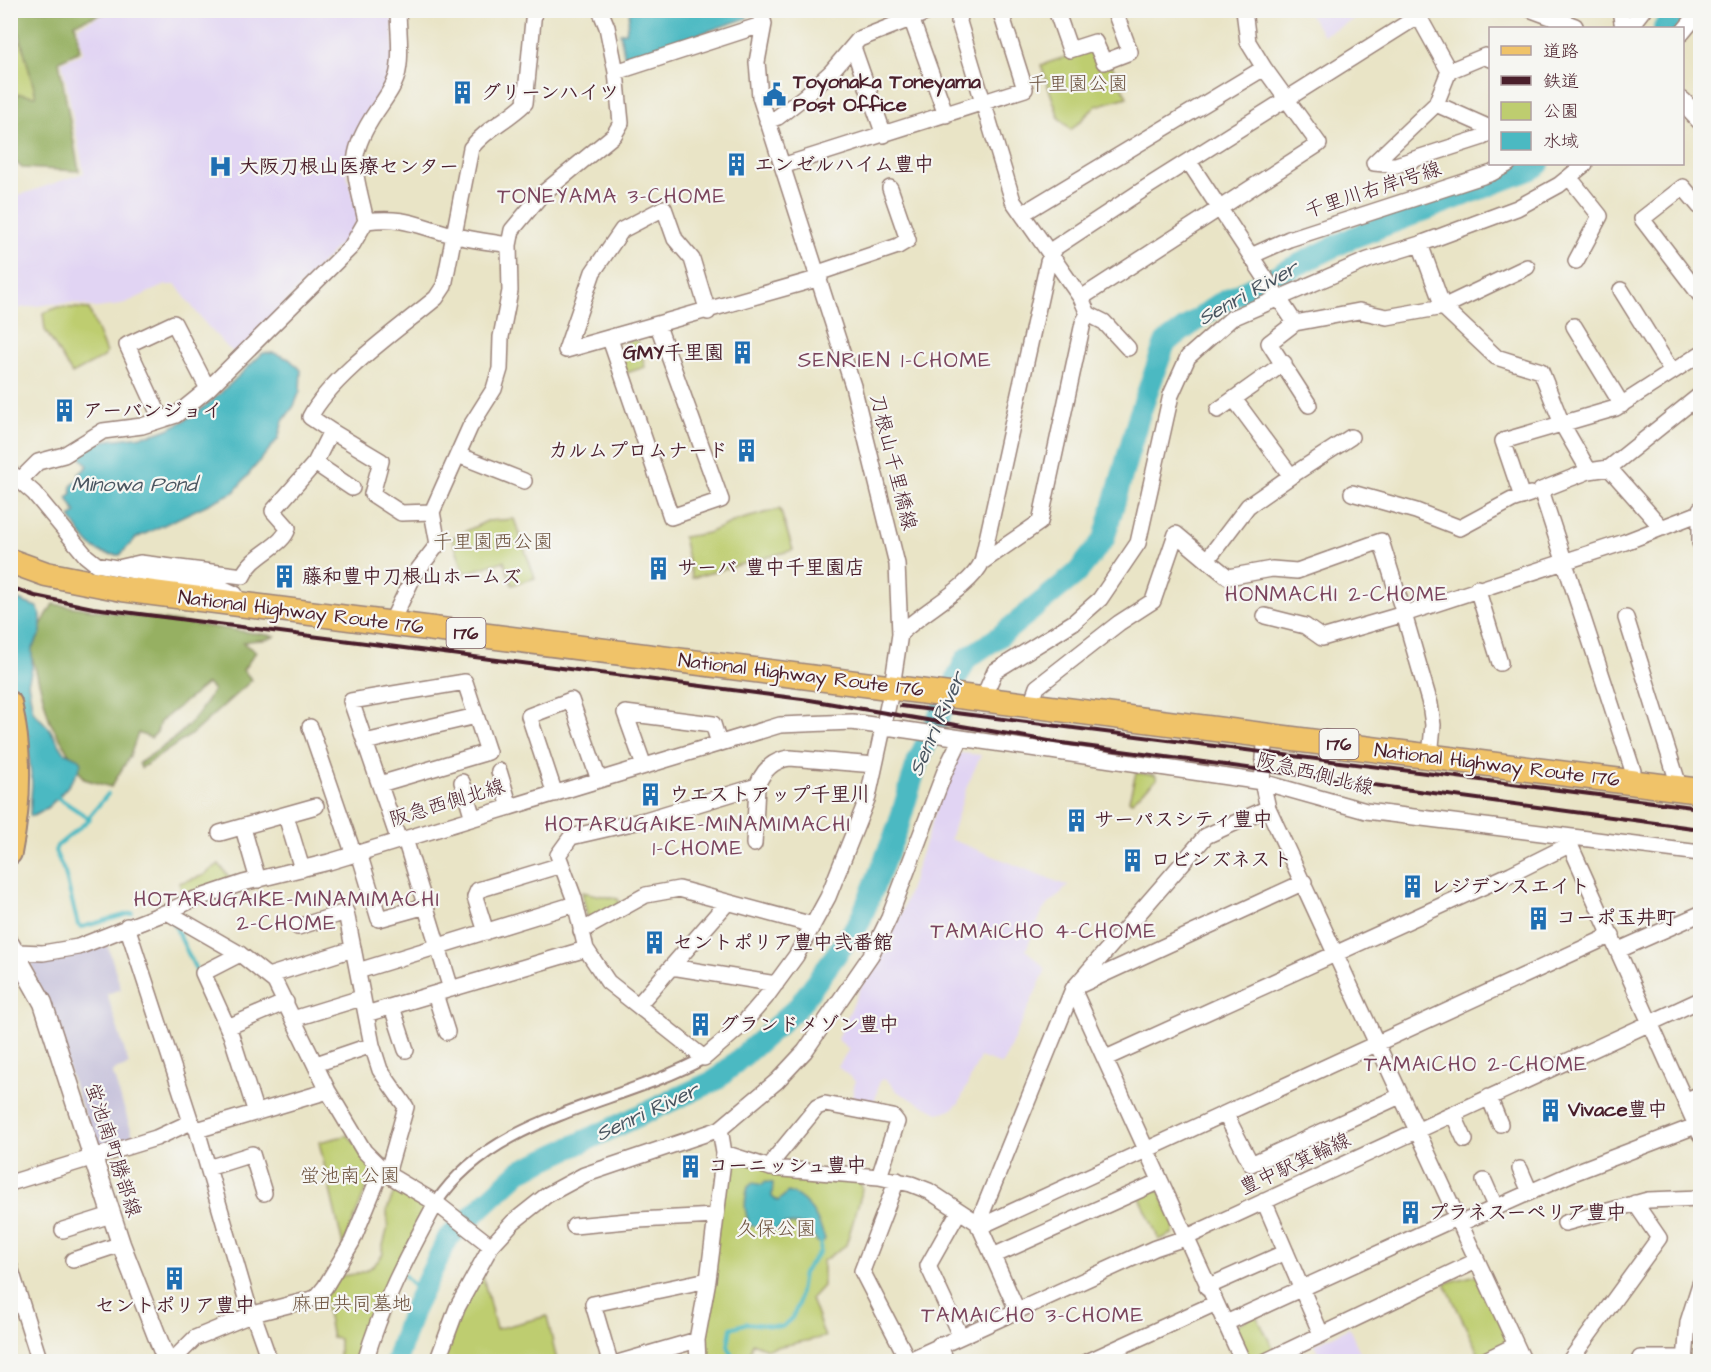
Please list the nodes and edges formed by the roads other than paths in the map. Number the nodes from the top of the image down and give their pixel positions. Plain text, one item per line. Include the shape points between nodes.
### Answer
1 (398, 10) edge
2 (534, 10) edge
3 (600, 10) edge
4 (933, 10) edge
5 (962, 10) edge
6 (1000, 10) edge
7 (1056, 10) edge
8 (1244, 10) edge
9 (1532, 10) edge
10 (1620, 10) edge
11 (1642, 10) edge
12 (1116, 11) edge
13 (1701, 11) edge
14 (1423, 14) edge
15 (762, 17) edge
16 (911, 18) junction
17 (1570, 23) edge
18 (1623, 27) edge
19 (1630, 27) edge
20 (1684, 32) edge
21 (852, 47) junction
22 (1489, 58) edge
23 (1264, 68) junction
24 (1449, 71) junction
25 (616, 72) junction
26 (1287, 100) junction
27 (1684, 101) edge
28 (982, 102) junction
29 (1436, 104) junction
30 (946, 115) junction
31 (1701, 120) edge
32 (767, 121) junction
33 (1489, 129) edge
34 (1489, 132) edge
35 (884, 135) junction
36 (1189, 162) junction
37 (1506, 165) edge
38 (1584, 165) edge
39 (782, 166) junction
40 (1569, 177) junction
41 (890, 188) dead end
42 (1701, 207) edge
43 (1219, 208) junction
44 (1022, 214) junction
45 (366, 221) junction
46 (454, 236) junction
47 (1420, 244) junction
48 (508, 245) junction
49 (1052, 254) junction
50 (1251, 256) junction
51 (1576, 261) dead end
52 (1527, 267) dead end
53 (819, 276) junction
54 (1621, 290) dead end
55 (1701, 295) edge
56 (1278, 296) junction
57 (1081, 298) junction
58 (1443, 307) junction
59 (708, 312) junction
60 (1088, 314) junction
61 (1295, 323) junction
62 (658, 326) junction
63 (1574, 326) dead end
64 (610, 339) junction
65 (1128, 348) dead end
66 (1701, 354) edge
67 (1284, 363) junction
68 (1672, 372) junction
69 (208, 389) junction
70 (1701, 395) edge
71 (1233, 399) junction
72 (1309, 405) dead end
73 (1622, 405) junction
74 (1218, 410) dead end
75 (161, 419) junction
76 (1562, 424) junction
77 (331, 431) junction
78 (1351, 437) dead end
79 (458, 455) junction
80 (315, 463) junction
81 (1609, 468) junction
82 (1589, 471) junction
83 (16, 475) edge
84 (1291, 476) junction
85 (524, 481) dead end
86 (352, 488) dead end
87 (1541, 490) junction
88 (1352, 493) dead end
89 (1522, 497) junction
90 (1701, 508) edge
91 (432, 512) junction
92 (1700, 513) edge
93 (1700, 519) edge
94 (1662, 528) junction
95 (1701, 543) edge
96 (1207, 560) junction
97 (1566, 560) junction
98 (10, 561) edge
99 (982, 562) junction
100 (118, 568) junction
101 (1478, 588) junction
102 (240, 604) junction
103 (1404, 614) junction
104 (1265, 616) dead end
105 (1626, 618) dead end
106 (391, 623) junction
107 (900, 634) junction
108 (1500, 663) dead end
109 (892, 687) junction
110 (980, 698) junction
111 (10, 704) edge
112 (1031, 704) junction
113 (476, 716) junction
114 (310, 727) dead end
115 (883, 728) junction
116 (1266, 734) junction
117 (958, 738) junction
118 (365, 742) junction
119 (719, 743) junction
120 (1430, 757) junction
121 (875, 765) junction
122 (644, 766) junction
123 (499, 771) dead end
124 (599, 780) junction
125 (462, 782) dead end
126 (1262, 782) junction
127 (1633, 782) junction
128 (380, 784) junction
129 (757, 786) junction
130 (1690, 790) edge
131 (555, 794) junction
132 (316, 806) dead end
133 (510, 807) junction
134 (1268, 808) junction
135 (286, 816) junction
136 (473, 818) junction
137 (243, 828) junction
138 (220, 833) dead end
139 (1567, 837) junction
140 (402, 840) junction
141 (754, 844) dead end
142 (10, 853) edge
143 (357, 854) junction
144 (1701, 854) edge
145 (561, 865) junction
146 (302, 869) junction
147 (258, 880) junction
148 (1304, 882) junction
149 (727, 903) junction
150 (575, 904) junction
151 (426, 906) junction
152 (167, 912) junction
153 (1701, 914) edge
154 (813, 925) junction
155 (127, 926) junction
156 (298, 927) dead end
157 (581, 931) junction
158 (486, 932) junction
159 (1612, 935) junction
160 (439, 946) junction
161 (14, 948) edge
162 (354, 949) junction
163 (586, 949) junction
164 (1619, 950) junction
165 (240, 954) junction
166 (1336, 954) junction
167 (672, 967) junction
168 (358, 971) junction
169 (268, 976) junction
170 (776, 984) junction
171 (452, 989) junction
172 (1073, 989) junction
173 (435, 994) junction
174 (361, 998) junction
175 (1701, 1000) edge
176 (286, 1002) junction
177 (639, 1004) junction
178 (392, 1007) junction
179 (366, 1014) junction
180 (293, 1019) junction
181 (1651, 1022) junction
182 (228, 1027) junction
183 (447, 1032) dead end
184 (372, 1045) junction
185 (1377, 1045) junction
186 (406, 1050) dead end
187 (704, 1058) junction
188 (1106, 1058) junction
189 (316, 1064) junction
190 (328, 1091) junction
191 (1401, 1096) junction
192 (1489, 1097) junction
193 (1694, 1097) edge
194 (256, 1113) junction
195 (1453, 1114) junction
196 (1226, 1115) junction
197 (1500, 1124) dead end
198 (194, 1126) junction
199 (720, 1129) junction
200 (1699, 1129) edge
201 (1417, 1131) junction
202 (1465, 1140) dead end
203 (1147, 1151) junction
204 (724, 1153) junction
205 (92, 1158) junction
206 (208, 1167) junction
207 (771, 1168) junction
208 (1520, 1169) dead end
209 (384, 1171) junction
210 (879, 1177) junction
211 (897, 1180) junction
212 (1484, 1180) dead end
213 (1160, 1181) junction
214 (10, 1183) edge
215 (1530, 1192) junction
216 (264, 1193) dead end
217 (1701, 1198) edge
218 (1264, 1201) junction
219 (436, 1203) junction
220 (1635, 1203) junction
221 (1495, 1206) junction
222 (959, 1211) junction
223 (111, 1215) junction
224 (716, 1216) junction
225 (1458, 1221) junction
226 (1564, 1223) dead end
227 (978, 1225) junction
228 (574, 1226) dead end
229 (63, 1230) dead end
230 (1185, 1238) junction
231 (121, 1244) junction
232 (491, 1246) junction
233 (1286, 1252) junction
234 (993, 1256) junction
235 (73, 1260) dead end
236 (1476, 1261) junction
237 (10, 1267) edge
238 (708, 1280) junction
239 (1207, 1287) junction
240 (1302, 1289) junction
241 (1700, 1291) edge
242 (1216, 1303) junction
243 (1017, 1310) junction
244 (252, 1314) junction
245 (1226, 1323) junction
246 (1321, 1334) junction
247 (960, 1335) junction
248 (696, 1340) junction
249 (939, 1345) junction
250 (1516, 1345) junction
251 (1640, 1358) dead end
252 (1685, 1360) edge
253 (907, 1361) edge
254 (40, 1362) edge
255 (169, 1362) edge
256 (270, 1362) edge
257 (365, 1362) edge
258 (437, 1362) edge
259 (610, 1362) edge
260 (621, 1362) edge
261 (698, 1362) edge
262 (947, 1362) edge
263 (1088, 1362) edge
264 (1243, 1362) edge
265 (1264, 1362) edge
266 (1481, 1362) edge
267 (1524, 1362) edge
268 (1569, 1362) edge

1 - 45 street via 398,71 389,93 356,145 354,163
2 - 46 street via 525,103 484,132 471,148
3 - 25 street via 608,27
4 - 16 street
5 - 28 street via 959,22
6 - 28 street via 1025,89
7 - 12 street via 1070,50 1095,42 1104,62 1130,52
8 - 23 street via 1248,42
9 - 17 street
10 - 18 street
11 - 19 street
13 - 20 street
14 - 24 street
14 - 26 street
15 - 25 street
15 - 32 street, 刀根山千里橋線 via 757,62 760,98
16 - 21 street via 859,39
16 - 30 street
21 - 32 street via 805,96
21 - 35 street
22 - 24 street via 1485,56
23 - 26 street
23 - 44 street
24 - 29 street
25 - 48 street via 621,123 614,135 542,194 512,230
26 - 36 street
26 - 43 street via 1319,144
27 - 31 street
28 - 30 street
28 - 44 street via 1013,201
29 - 33 street
29 - 34 street via 1374,163 1396,165
30 - 35 street
32 - 39 street, 刀根山千里橋線
35 - 39 street
36 - 43 street
36 - 49 street via 1056,247
37 - 50 street, 千里川右岸1号線 via 1289,239
38 - 40 street
39 - 53 street, 刀根山千里橋線
40 - 47 street via 1517,208
40 - 51 street via 1600,216
41 - 53 street via 908,240
42 - 55 street via 1683,187 1642,219
43 - 50 street
43 - 57 street
44 - 49 street
45 - 46 street via 406,220
45 - 69 street via 351,247
46 - 48 street
46 - 77 street via 444,286 436,298 319,401 310,417
47 - 56 street
47 - 58 street
48 - 79 street via 510,291 500,369 494,389
49 - 57 street
49 - 99 street
50 - 56 street
52 - 58 street
53 - 59 street
53 - 107 street, 刀根山千里橋線 via 853,386 897,564
54 - 68 street
56 - 61 street
56 - 110 street via 1232,318 1188,357 1172,395 1138,543 1100,599 1074,622 995,671
57 - 60 street
58 - 61 street via 1387,317 1359,311
58 - 76 street via 1496,357 1541,371
59 - 62 street
59 - 64 street via 692,259 675,239 664,208 622,230 593,272 566,350
60 - 65 street via 1104,322
60 - 99 street via 1040,522
61 - 67 street via 1269,343
62 - 64 street
62 - 64 street via 721,500 671,517
63 - 73 street
66 - 68 street
67 - 71 street
67 - 72 street
68 - 73 street
69 - 75 street via 176,415
69 - 75 street via 174,323 127,345
70 - 81 street
71 - 74 street
71 - 84 street
73 - 76 street
75 - 83 street via 142,426 103,431 64,456 38,462
76 - 82 street
76 - 89 street via 1503,441
77 - 80 street
77 - 91 street via 381,461 372,494 401,513
78 - 84 street
79 - 85 street
79 - 91 street
80 - 86 street
80 - 100 street via 273,511 288,528 286,536 248,564 243,576 140,563
81 - 82 street
81 - 94 street
82 - 87 street
83 - 100 street via 86,556 96,564
84 - 96 street via 1248,506
87 - 89 street
87 - 97 street
88 - 89 street via 1460,528
90 - 92 street
91 - 106 street via 438,544 414,574
92 - 93 street
92 - 94 street
93 - 95 street
94 - 97 street
96 - 103 street via 1228,577 1272,569 1297,571 1381,541
96 - 112 street via 1176,534 1153,601 1037,687
97 - 101 street
97 - 127 street via 1633,771
98 - 102 highway, National Highway Route 176 / 176 via 77,581
99 - 107 street via 964,584
100 - 102 street via 220,587 235,594
101 - 103 street
101 - 108 street
102 - 106 highway, National Highway Route 176 / 176
103 - 104 street via 1322,638 1305,626
103 - 120 street via 1434,725
105 - 130 street
106 - 109 highway, National Highway Route 176 / 176
107 - 109 street, 刀根山千里橋線
109 - 110 highway, National Highway Route 176 / 176
109 - 115 street, 刀根山千里橋線
110 - 112 highway, National Highway Route 176 / 176
111 - 142 main road via 17,740 18,796
112 - 116 highway, National Highway Route 176 / 176
113 - 118 street
113 - 118 street via 465,682 351,701
113 - 128 street via 488,752
114 - 143 street
115 - 117 street, 阪急西側北線
115 - 119 street, 阪急西側北線 via 852,722 780,725
115 - 121 street, 刀根山千里橋線
116 - 120 highway, National Highway Route 176 / 176
116 - 126 street
117 - 126 street, 阪急西側北線
117 - 199 street via 898,897 871,955 805,1051 777,1081
118 - 128 street
119 - 122 street, 阪急西側北線
119 - 122 street via 713,724 625,713
120 - 127 highway, National Highway Route 176 / 176
121 - 129 street via 777,759 762,774
121 - 154 street, 刀根山千里橋線 via 849,849
122 - 124 street, 阪急西側北線
123 - 133 street
124 - 131 street, 阪急西側北線
124 - 131 street via 572,700 530,716
125 - 136 street
126 - 134 street
126 - 139 street, 阪急西側北線 via 1366,812
127 - 130 highway, National Highway Route 176 / 176
128 - 140 street
129 - 141 street
129 - 145 street via 645,820 571,837 558,855
131 - 133 street, 阪急西側北線
132 - 135 street
133 - 136 street, 阪急西側北線
134 - 148 street
134 - 172 street via 1206,836
135 - 137 street
135 - 146 street
136 - 140 street, 阪急西側北線
137 - 138 street
137 - 147 street
139 - 144 street, 阪急西側北線
139 - 159 street
139 - 166 street via 1563,848
140 - 143 street, 阪急西側北線
140 - 151 street
143 - 146 street, 阪急西側北線
143 - 151 street via 380,920
145 - 150 street
145 - 158 street via 478,891 475,897
146 - 147 street, 阪急西側北線
147 - 152 street, 阪急西側北線 via 192,900
148 - 166 street
148 - 172 street
149 - 154 street
149 - 157 street via 679,889 661,890
149 - 167 street
150 - 157 street
150 - 158 street
151 - 160 street
152 - 155 street, 阪急西側北線
152 - 165 street
153 - 164 street
154 - 170 street, 刀根山千里橋線
155 - 161 street, 阪急西側北線 via 65,950
155 - 198 street
156 - 162 street via 346,912
157 - 163 street
158 - 160 street
159 - 164 street
159 - 185 street
160 - 168 street
160 - 171 street
161 - 205 street, 蛍池南町勝部線 via 43,1003
162 - 168 street
162 - 169 street
163 - 171 street
163 - 177 street via 608,982
164 - 181 street
165 - 169 street
165 - 182 street via 203,973
166 - 185 street
166 - 188 street
167 - 170 street
167 - 177 street
168 - 174 street
169 - 176 street
170 - 187 street, 刀根山千里橋線 via 741,1026
171 - 173 street
172 - 188 street
172 - 227 street
173 - 178 street
173 - 183 street
174 - 179 street
174 - 180 street
175 - 181 street, 豊中駅箕輪線
176 - 180 street
176 - 182 street
177 - 187 street
178 - 179 street
178 - 186 street
179 - 184 street
180 - 189 street
181 - 192 street, 豊中駅箕輪線
181 - 193 street
182 - 194 street
184 - 189 street
184 - 209 street via 380,1070 406,1107
185 - 191 street
185 - 196 street
187 - 219 street via 660,1080 565,1112 492,1149 457,1176
188 - 203 street
189 - 190 street
190 - 194 street
190 - 209 street via 364,1151
191 - 196 street via 1251,1164
191 - 201 street
192 - 195 street, 豊中駅箕輪線
192 - 197 street
193 - 200 street
194 - 198 street
195 - 201 street, 豊中駅箕輪線
195 - 202 street
196 - 203 street
198 - 205 street
198 - 206 street
199 - 204 street
199 - 232 street via 584,1175 547,1195
200 - 215 street
201 - 218 street, 豊中駅箕輪線
201 - 225 street
203 - 213 street
203 - 227 street
204 - 207 street
204 - 224 street
205 - 214 street
205 - 223 street, 蛍池南町勝部線
206 - 216 street via 252,1154
206 - 244 street
207 - 210 street
207 - 210 street via 818,1107 825,1104 897,1122
208 - 215 street
209 - 219 street
209 - 244 street via 352,1242 316,1298
210 - 211 street
211 - 222 street via 928,1191
211 - 253 street via 862,1271
212 - 221 street
213 - 230 street
213 - 234 street
215 - 221 street
217 - 220 street
218 - 230 street, 豊中駅箕輪線
218 - 233 street
219 - 232 street
219 - 257 street via 399,1270
220 - 226 street
220 - 268 street via 1659,1238
221 - 225 street
222 - 227 street
222 - 247 street via 928,1266
223 - 229 street
223 - 231 street, 蛍池南町勝部線
224 - 228 street
224 - 238 street
225 - 236 street
225 - 240 street
227 - 234 street
230 - 239 street
230 - 243 street, 豊中駅箕輪線
231 - 235 street
231 - 255 street, 蛍池南町勝部線
232 - 258 street via 457,1308
233 - 239 street
233 - 240 street
234 - 243 street
236 - 246 street
236 - 250 street
237 - 254 street
238 - 248 street
238 - 259 street via 593,1304
239 - 242 street
240 - 245 street
240 - 246 street
241 - 252 street via 1688,1322
242 - 245 street
242 - 263 street
243 - 247 street, 豊中駅箕輪線
244 - 255 street via 195,1338
244 - 256 street
245 - 264 street
246 - 265 street
247 - 249 street, 豊中駅箕輪線
248 - 260 street
248 - 261 street
249 - 253 street, 豊中駅箕輪線
249 - 262 street
250 - 266 street
250 - 267 street
251 - 252 street

